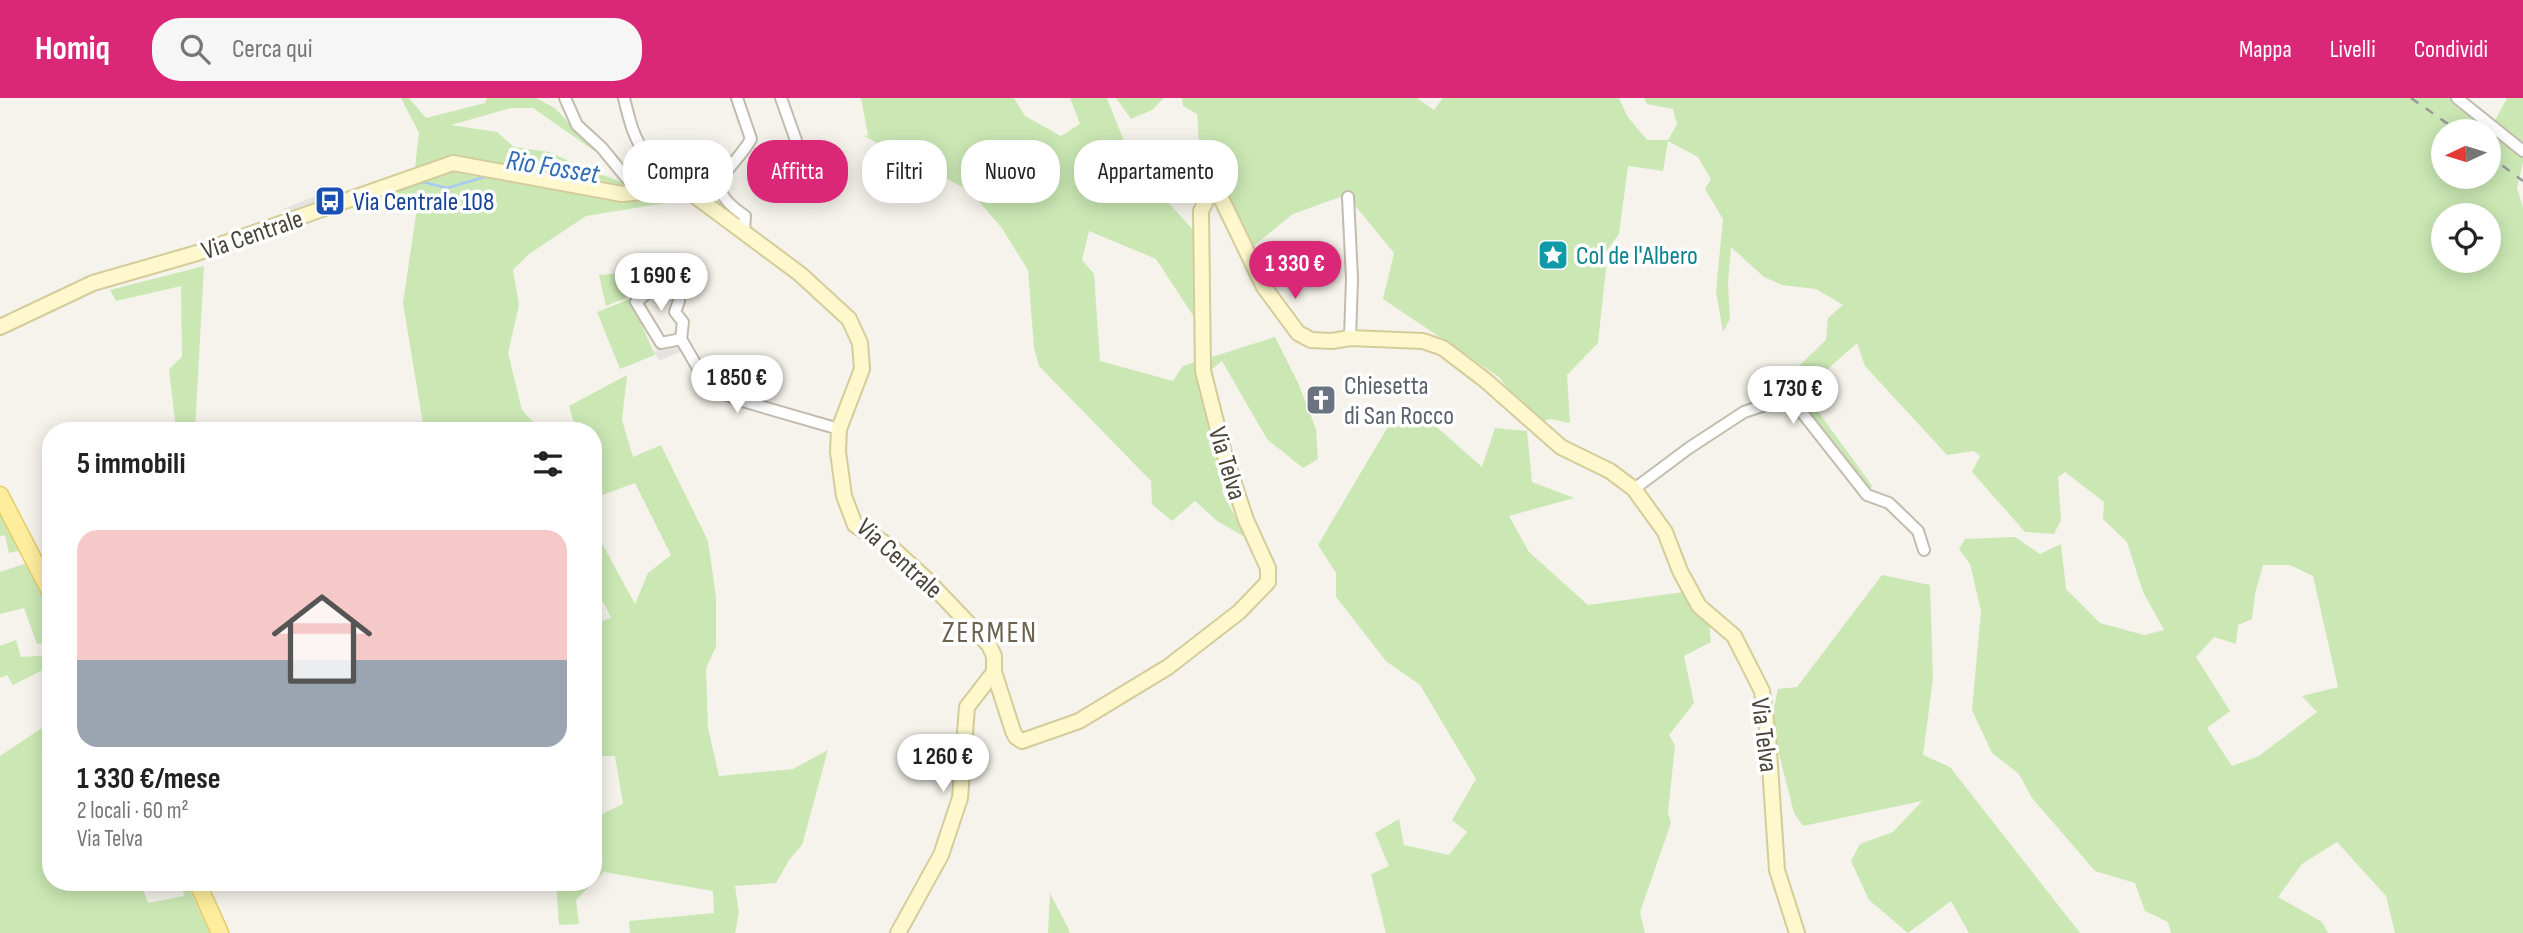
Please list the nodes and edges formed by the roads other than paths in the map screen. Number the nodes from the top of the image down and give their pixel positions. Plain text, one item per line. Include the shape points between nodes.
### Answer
1 (565, 98) edge
2 (624, 98) edge
3 (737, 98) edge
4 (781, 98) edge
5 (2457, 98) edge
6 (637, 140) edge
7 (796, 140) edge
8 (2523, 151) edge
9 (623, 173) edge
10 (623, 194) edge
11 (1348, 197) dead end
12 (705, 203) edge
13 (744, 230) junction
14 (662, 281) dead end
15 (679, 301) dead end
16 (0, 327) edge
17 (1350, 338) junction
18 (681, 339) junction
19 (839, 429) junction
20 (1634, 488) junction
21 (0, 495) edge
22 (1924, 550) dead end
23 (42, 576) edge
24 (994, 672) junction
25 (201, 891) edge
26 (220, 933) edge
27 (898, 933) edge
28 (1797, 933) edge

1 - 9 street via 577,125
2 - 6 street, Via Centrale
3 - 13 street via 751,139 723,174 720,189 728,204 746,216
4 - 7 street
5 - 8 street
10 - 16 street, Via Centrale via 453,163 197,253 93,283
11 - 17 street
12 - 13 street, Via Centrale
13 - 19 street, Via Centrale via 800,274 849,319 855,331 862,369
14 - 18 street via 636,302 661,343
15 - 18 street via 675,312 683,321
17 - 20 street, Via Telva via 1423,341 1443,348 1561,447
17 - 24 street, Via Telva via 1311,340 1298,334 1264,287 1221,198 1210,193 1201,212 1203,371 1246,520 1268,568 1268,582 1239,612 1156,674 1079,721 1022,741 1013,731
18 - 19 street via 706,382 718,391
19 - 24 street, Via Centrale via 844,496 855,525 891,547 989,645
20 - 22 street via 1744,412 1771,402 1793,401 1867,495 1889,503 1918,531
20 - 28 street, Via Telva via 1665,532 1699,606 1734,636 1762,691 1777,870
21 - 23 main road
24 - 27 street via 967,707 960,798 941,855
25 - 26 main road

